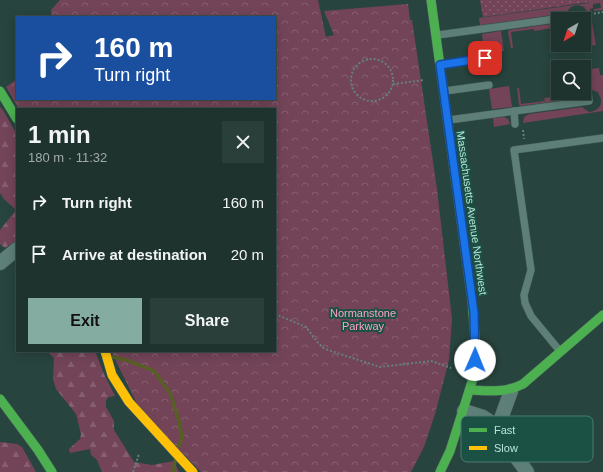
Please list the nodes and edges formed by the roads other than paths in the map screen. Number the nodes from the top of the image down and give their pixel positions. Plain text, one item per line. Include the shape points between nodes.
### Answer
1 (431, 0) edge
2 (551, 20) edge
3 (436, 36) junction
4 (485, 58) dead end
5 (440, 65) junction
6 (489, 85) dead end
7 (0, 91) edge
8 (443, 91) junction
9 (589, 100) edge
10 (514, 111) junction
11 (15, 115) edge
12 (447, 120) junction
13 (515, 124) dead end
14 (603, 138) edge
15 (525, 235) junction
16 (534, 246) dead end
17 (16, 250) edge
18 (536, 260) dead end
19 (0, 263) edge
20 (531, 270) junction
21 (603, 315) edge
22 (560, 351) junction
23 (105, 352) edge
24 (470, 390) junction
25 (511, 391) junction
26 (0, 399) edge
27 (464, 411) junction
28 (462, 416) edge
29 (480, 416) edge
30 (502, 416) edge
31 (461, 420) edge
32 (519, 462) edge
33 (52, 472) edge
34 (193, 472) edge
35 (440, 472) edge
36 (527, 472) edge

1 - 3 main road, Massachusetts Avenue Northwest
2 - 3 lane
3 - 5 main road, Massachusetts Avenue Northwest
4 - 5 lane
5 - 8 main road, Massachusetts Avenue Northwest
6 - 8 lane
7 - 11 main road
8 - 12 main road, Massachusetts Avenue Northwest
9 - 10 lane
10 - 12 lane
10 - 13 lane
12 - 24 main road, Massachusetts Avenue Northwest via 474,313 474,372
14 - 15 lane via 514,150
15 - 16 lane
15 - 20 lane
17 - 19 street
18 - 20 lane
20 - 22 lane via 524,295 527,310
21 - 22 main road
22 - 25 main road via 523,384
23 - 34 main road via 111,374 128,399
24 - 25 main road
24 - 27 main road, Massachusetts Avenue Northwest
25 - 30 street
26 - 33 main road
27 - 28 main road, Massachusetts Avenue Northwest
27 - 29 street
31 - 35 main road, Massachusetts Avenue Northwest
32 - 36 street

